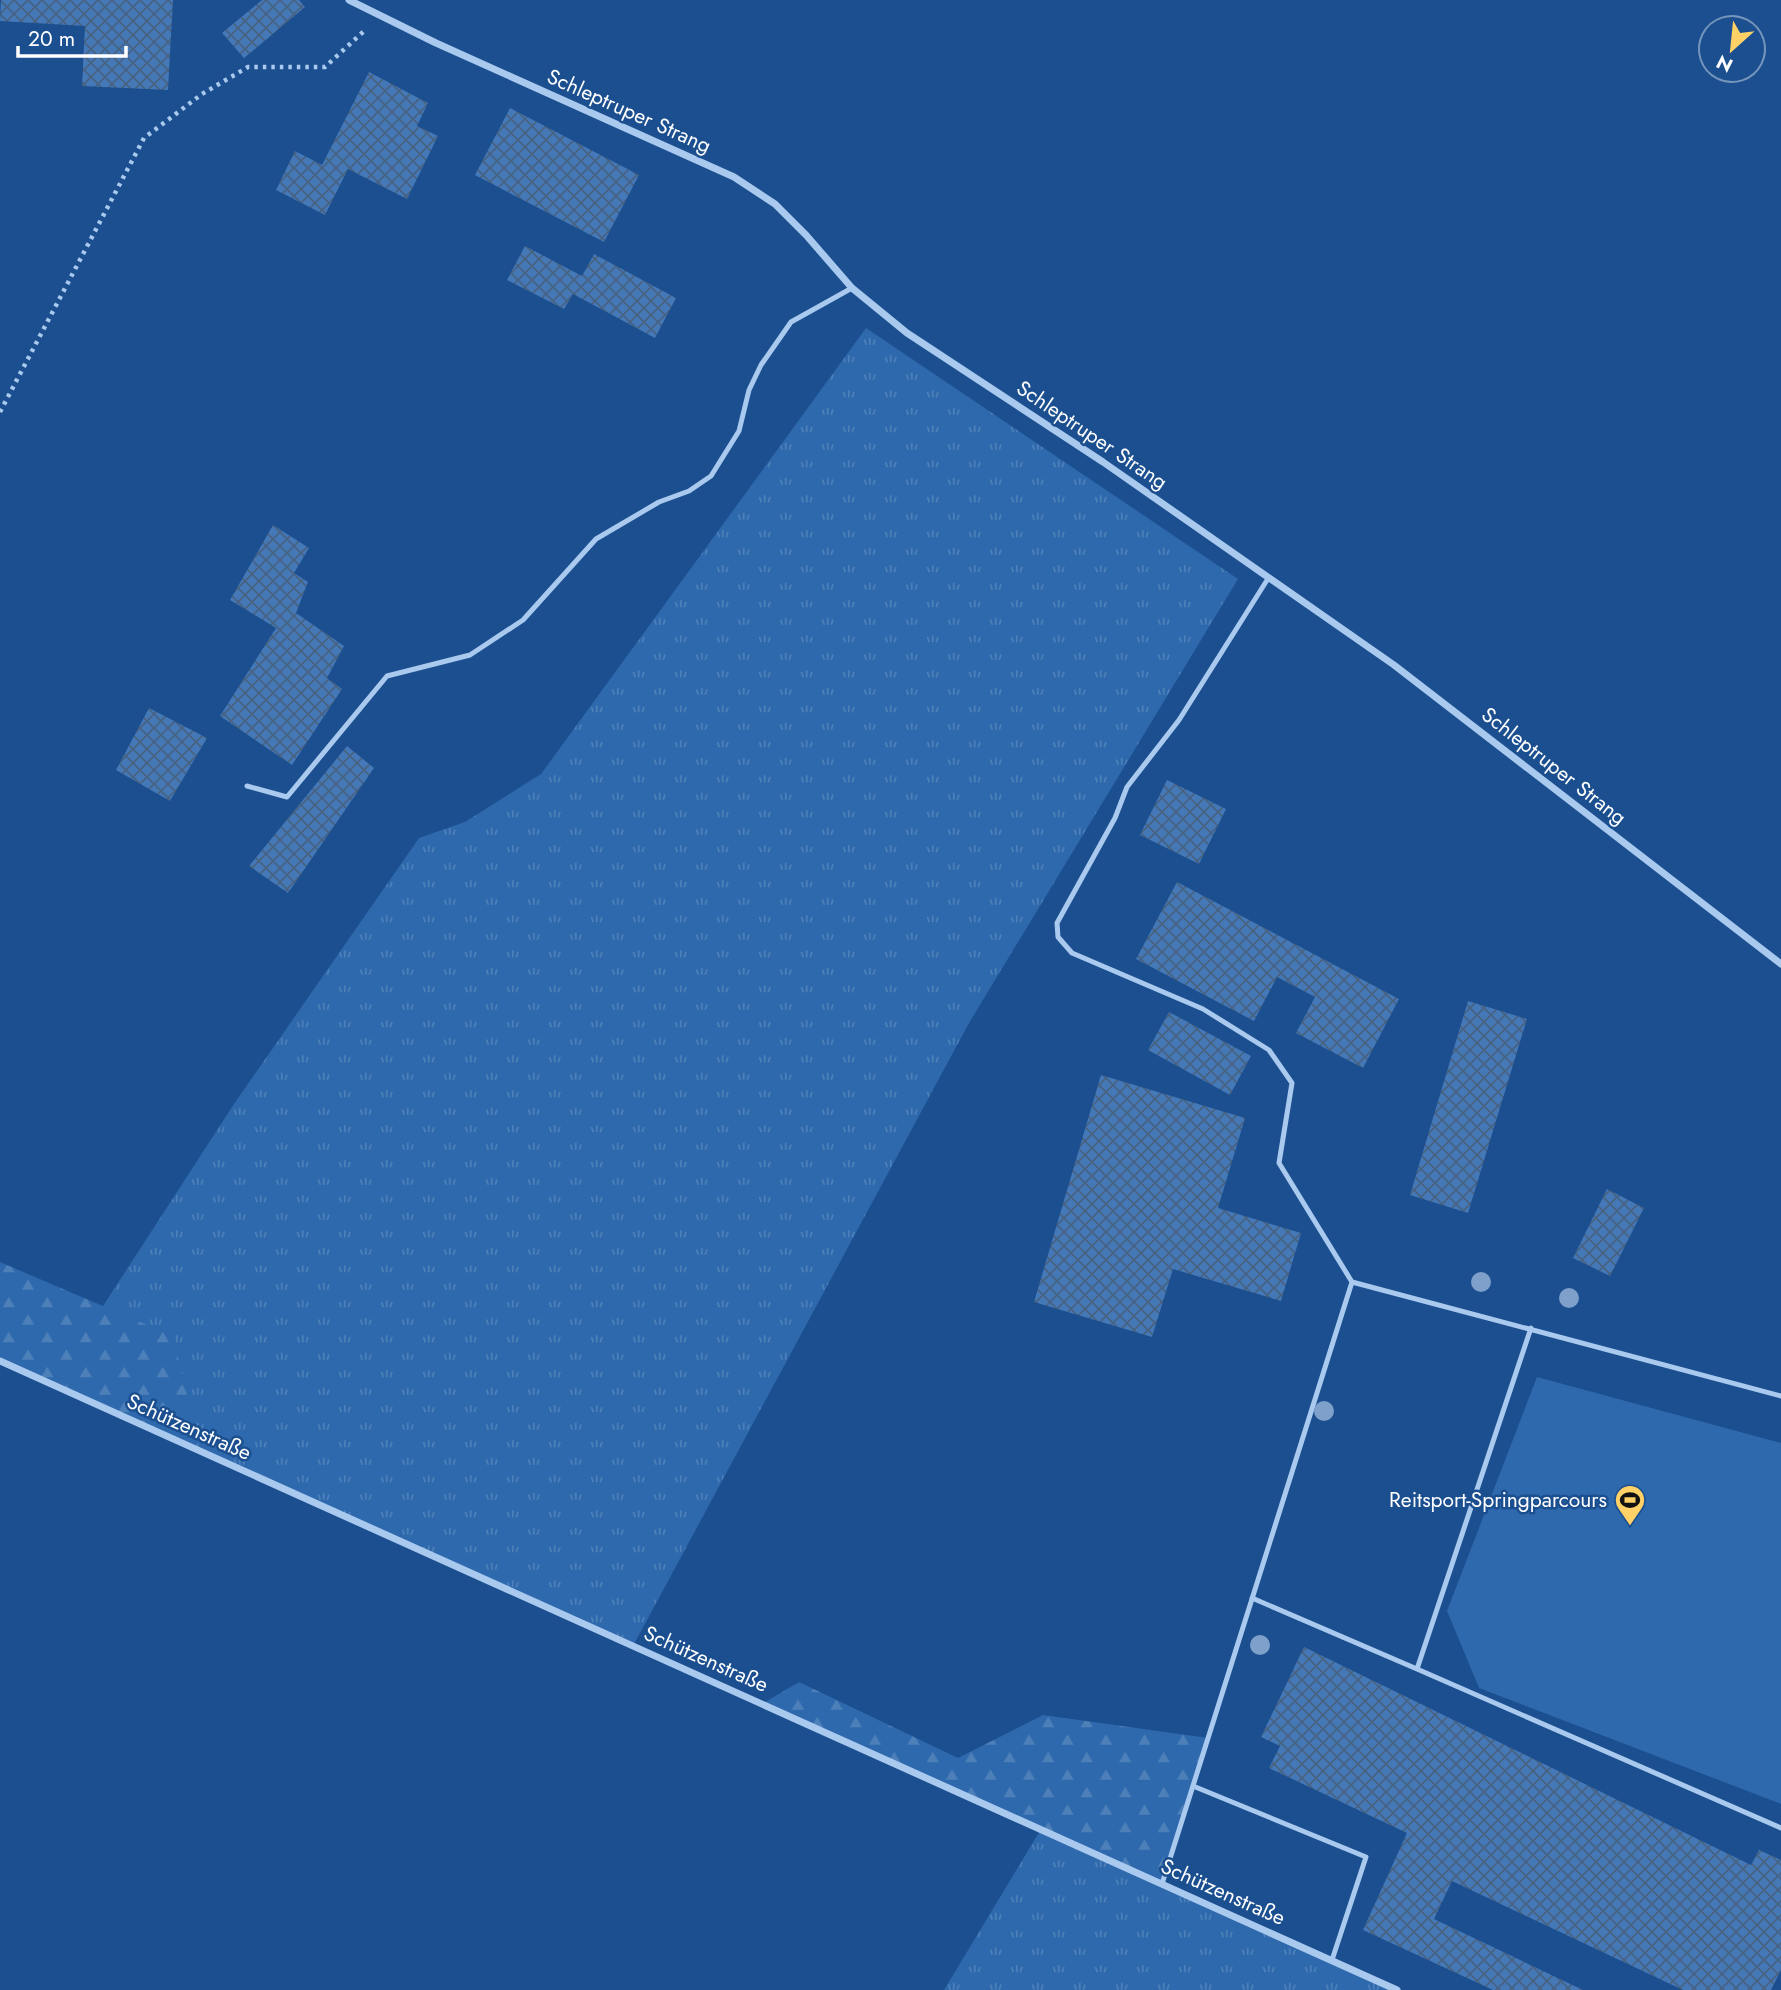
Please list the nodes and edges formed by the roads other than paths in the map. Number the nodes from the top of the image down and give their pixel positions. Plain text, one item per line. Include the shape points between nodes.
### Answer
1 (349, 0) edge
2 (852, 288) junction
3 (1269, 577) junction
4 (247, 786) dead end
5 (1781, 964) edge
6 (1352, 1282) junction
7 (1531, 1328) junction
8 (0, 1361) edge
9 (1781, 1396) edge
10 (1252, 1598) junction
11 (1417, 1669) junction
12 (1193, 1786) junction
13 (1781, 1828) edge
14 (1162, 1884) junction
15 (1332, 1961) junction
16 (1397, 1990) edge

1 - 2 street, Schleptruper Strang via 734,177 775,204
2 - 3 street, Schleptruper Strang via 907,333
2 - 4 lane via 791,322 761,365 738,431 711,476 596,540 523,620 470,655 387,676 287,797
3 - 5 street, Schleptruper Strang via 1482,731
3 - 6 lane via 1179,720 1127,787 1115,818 1057,923 1058,937 1072,953 1203,1009 1269,1051 1292,1083 1279,1163
6 - 7 lane
6 - 10 lane
7 - 9 lane
7 - 11 lane
8 - 14 street, Schützenstraße
10 - 11 lane
10 - 12 lane
11 - 13 lane
12 - 14 lane
12 - 15 lane via 1366,1857
14 - 15 street, Schützenstraße
15 - 16 street, Schützenstraße

